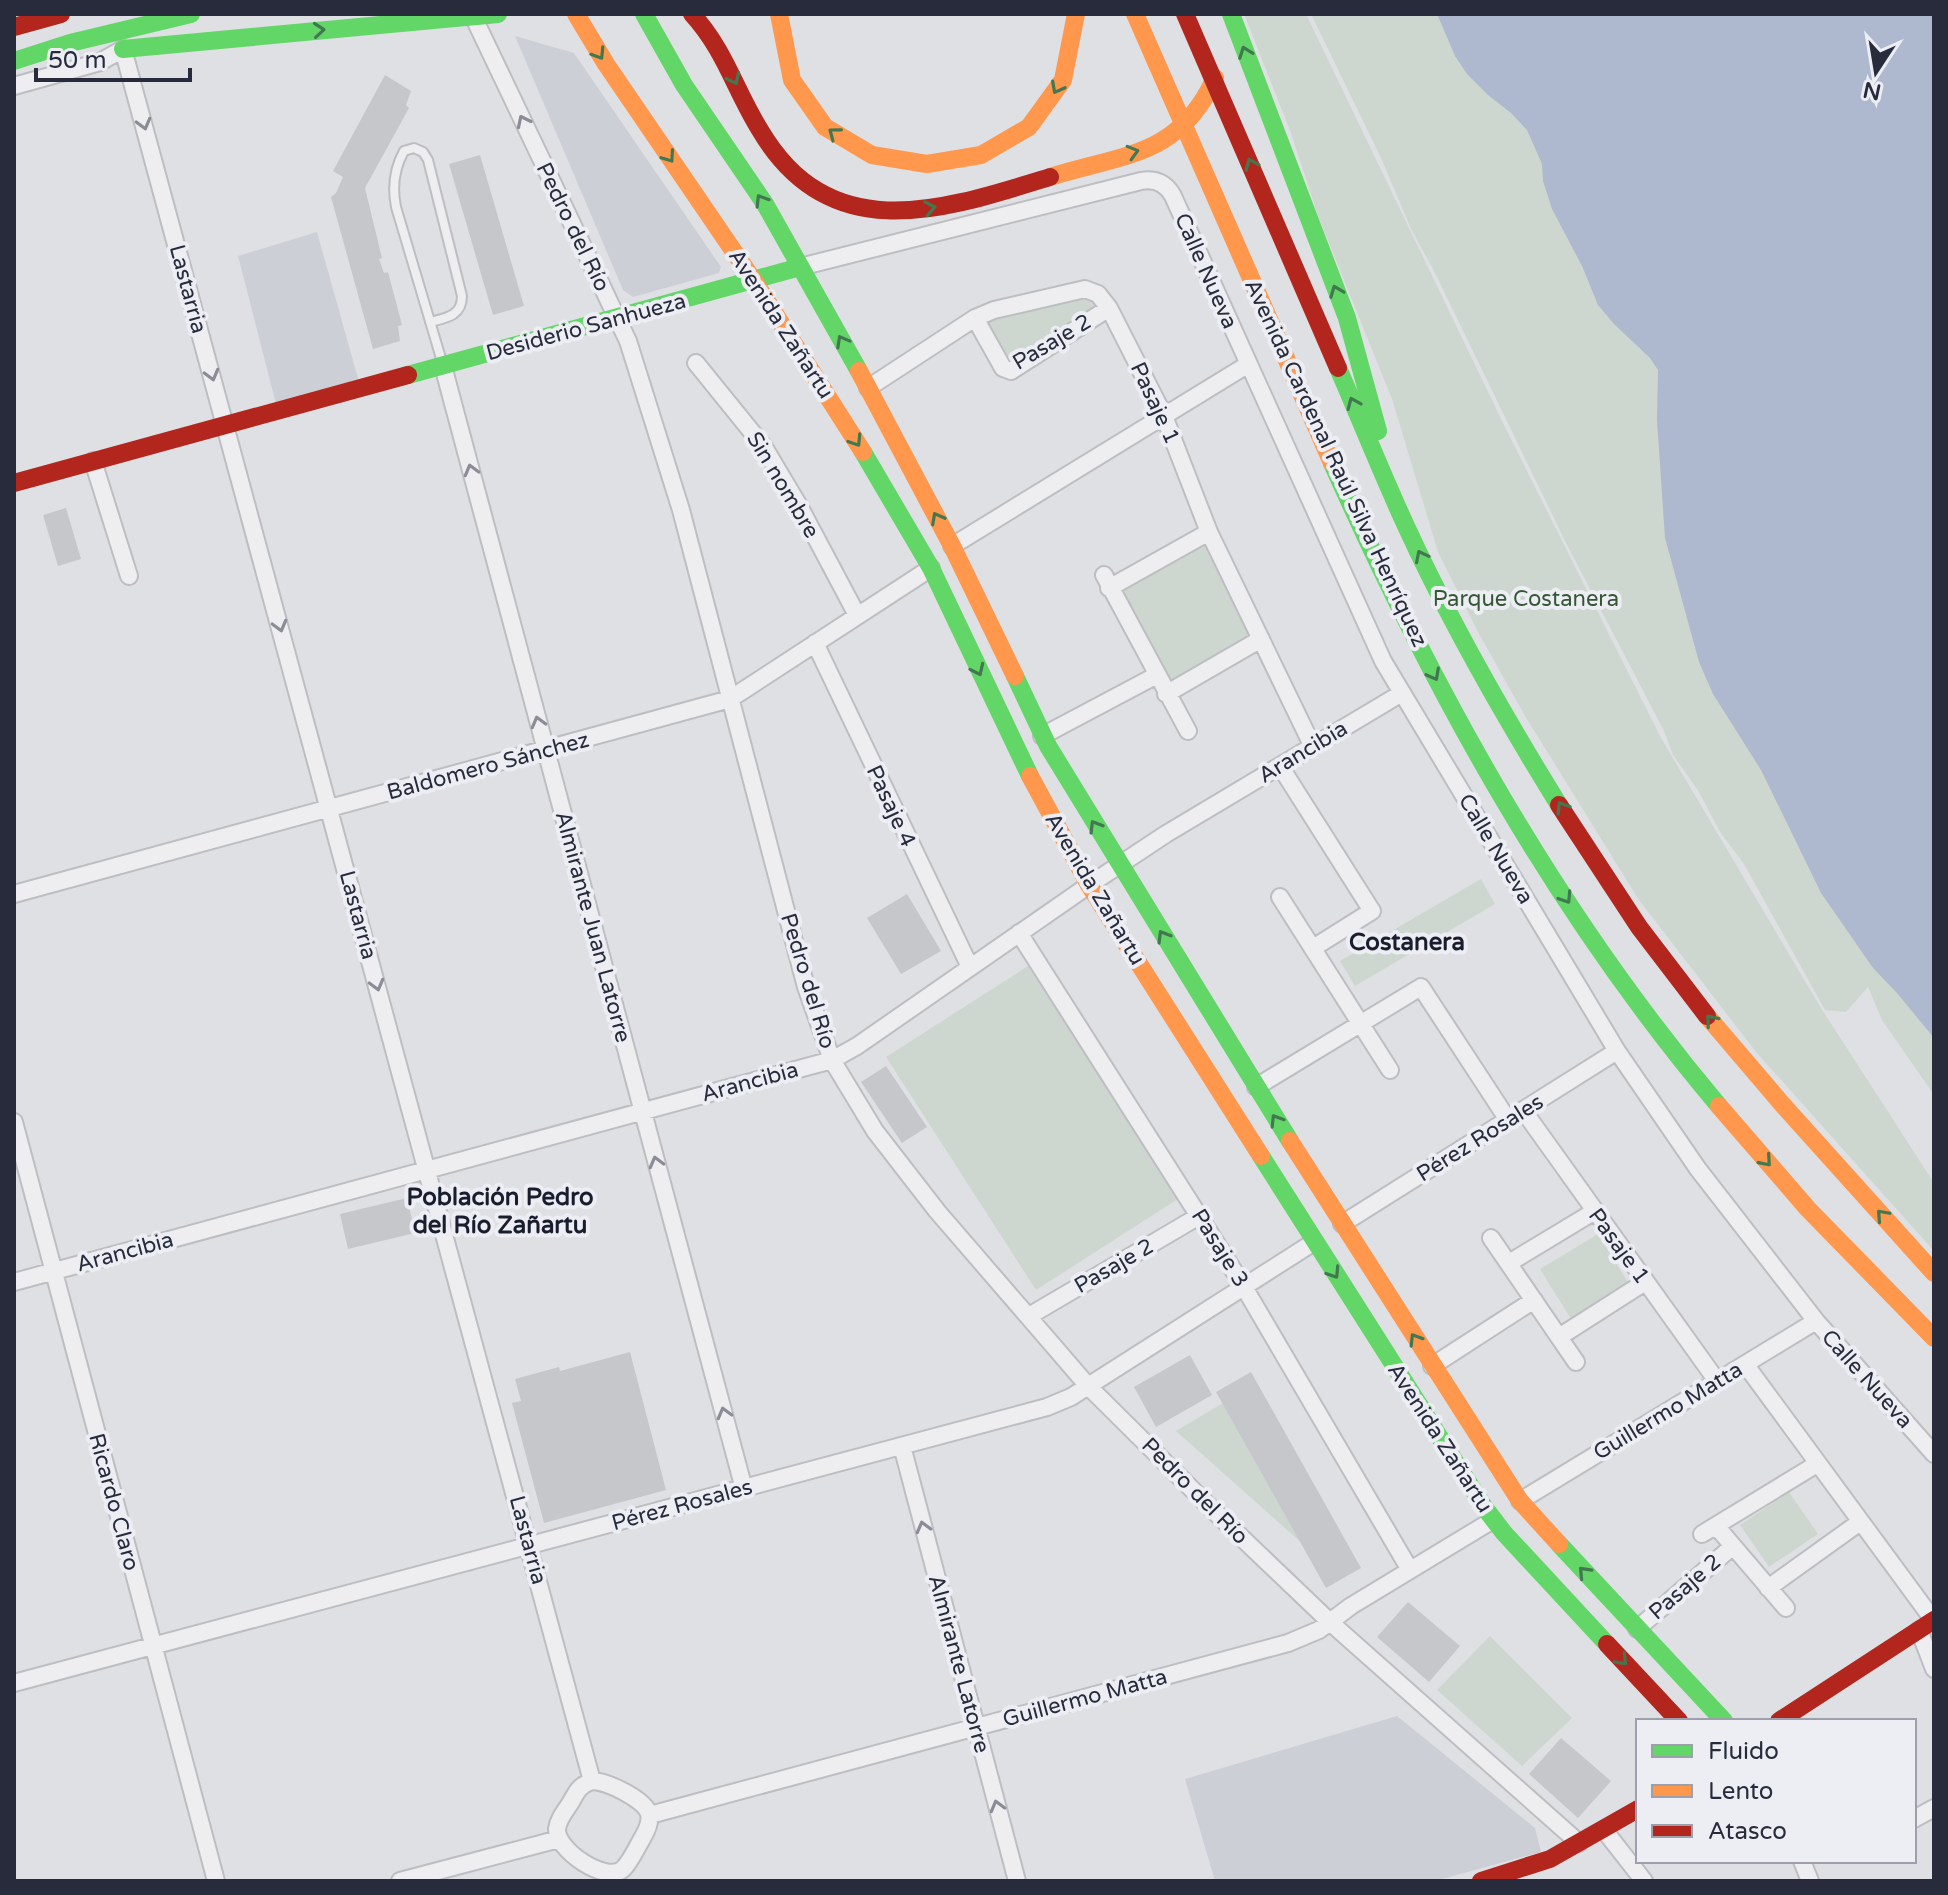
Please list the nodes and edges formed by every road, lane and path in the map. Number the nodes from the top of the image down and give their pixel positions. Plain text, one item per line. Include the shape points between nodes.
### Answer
1 (61, 14) edge
2 (191, 14) edge
3 (498, 14) edge
4 (576, 14) edge
5 (644, 14) edge
6 (692, 14) edge
7 (779, 14) edge
8 (1076, 14) edge
9 (1135, 14) edge
10 (1185, 14) edge
11 (1231, 14) edge
12 (473, 16) junction
13 (14, 27) edge
14 (123, 49) junction
15 (14, 61) edge
16 (1215, 78) junction
17 (14, 86) edge
18 (1185, 125) junction
19 (1160, 183) joint
20 (800, 267) junction
21 (754, 281) junction
22 (1109, 308) junction
23 (617, 317) junction
24 (975, 318) junction
25 (430, 322) junction
26 (696, 363) dead end
27 (1247, 365) junction
28 (443, 366) junction
29 (868, 388) junction
30 (1164, 416) junction
31 (225, 425) junction
32 (93, 461) junction
33 (14, 483) edge
34 (1394, 501) junction
35 (1209, 532) junction
36 (952, 546) junction
37 (931, 568) junction
38 (129, 576) dead end
39 (857, 615) junction
40 (1261, 639) junction
41 (815, 643) junction
42 (1157, 675) junction
43 (1402, 693) junction
44 (1166, 694) junction
45 (730, 699) junction
46 (1188, 731) dead end
47 (1042, 736) junction
48 (1313, 747) junction
49 (546, 751) junction
50 (1280, 766) junction
51 (330, 810) junction
52 (1119, 865) junction
53 (1089, 885) junction
54 (14, 894) edge
55 (1280, 897) dead end
56 (1019, 933) junction
57 (1313, 948) junction
58 (970, 967) junction
59 (1360, 1023) junction
60 (1617, 1051) junction
61 (832, 1060) junction
62 (1390, 1070) dead end
63 (1256, 1087) junction
64 (643, 1111) junction
65 (1516, 1115) junction
66 (14, 1122) edge
67 (428, 1170) junction
68 (1595, 1211) junction
69 (1199, 1216) junction
70 (1342, 1224) junction
71 (1491, 1238) dead end
72 (1314, 1242) junction
73 (1509, 1263) junction
74 (53, 1271) junction
75 (1934, 1273) edge
76 (14, 1282) edge
77 (1645, 1282) junction
78 (1244, 1287) junction
79 (1534, 1300) junction
80 (1029, 1316) junction
81 (1816, 1321) junction
82 (1559, 1337) junction
83 (1934, 1338) edge
84 (1576, 1362) dead end
85 (1745, 1364) junction
86 (1432, 1366) junction
87 (1717, 1381) junction
88 (1088, 1386) junction
89 (902, 1446) junction
90 (1934, 1454) edge
91 (1817, 1464) junction
92 (744, 1489) junction
93 (1520, 1501) junction
94 (1493, 1520) junction
95 (1860, 1522) junction
96 (529, 1545) junction
97 (1733, 1546) junction
98 (1410, 1570) junction
99 (1768, 1588) junction
100 (1786, 1608) dead end
101 (1331, 1623) junction
102 (1929, 1624) edge
103 (1637, 1629) junction
104 (152, 1645) junction
105 (1934, 1669) edge
106 (14, 1683) edge
107 (1677, 1719) edge
108 (1722, 1719) edge
109 (1782, 1719) edge
110 (976, 1727) junction
111 (592, 1781) junction
112 (1934, 1808) edge
113 (1636, 1810) edge
114 (650, 1815) junction
115 (1916, 1818) edge
116 (1604, 1830) junction
117 (559, 1839) junction
118 (1579, 1843) junction
119 (616, 1877) edge
120 (216, 1881) edge
121 (400, 1881) edge
122 (1017, 1881) edge
123 (1481, 1881) edge
124 (1644, 1881) edge

1 - 13 street
2 - 15 street
3 - 12 street
4 -> 21 street, Avenida Zañartu
20 -> 5 street, Avenida Zañartu
6 -> 18 street via 714,40 759,131 786,168 826,196 864,209 906,212 950,204 1152,146
8 -> 7 street via 1074,44 1061,82 1018,136 959,162 914,165 852,147 822,125 788,73
9 - 18 street, Avenida Cardenal Raúl Silva Henríquez
10 - 16 street, Avenida Cardenal Raúl Silva Henríquez
34 -> 11 street via 1347,318
14 -> 12 street
23 -> 12 street, Pedro del Río
14 - 15 street
14 - 17 street via 100,62
14 -> 31 street, Lastarria
16 - 18 street
34 -> 16 street, Avenida Cardenal Raúl Silva Henríquez
18 -> 83 street, Avenida Cardenal Raúl Silva Henríquez via 1373,555 1474,750 1522,830 1607,959 1698,1080 1809,1210
19 - 20 street, Desiderio Sanhueza via 1141,181
19 - 27 street, Calle Nueva via 1173,196
20 - 21 street, Desiderio Sanhueza
29 -> 20 street, Avenida Zañartu
21 - 23 street, Desiderio Sanhueza
21 -> 37 street, Avenida Zañartu
22 - 24 street via 1098,294 1085,289
22 - 24 street, Pasaje 2 via 1011,371 1003,368
22 - 30 street, Pasaje 1
23 - 28 street, Desiderio Sanhueza
23 - 45 street, Pedro del Río via 666,458
24 - 29 street
25 - 25 lane via 394,198 398,164 404,151 414,148 428,160 462,296 456,314
25 - 28 lane
26 - 39 street, Sin nombre via 764,447
27 - 30 street
27 - 43 street, Calle Nueva
28 - 31 street, Desiderio Sanhueza
49 -> 28 street, Almirante Juan Latorre
36 -> 29 street, Avenida Zañartu
30 - 35 street, Pasaje 1
30 - 36 street
31 - 32 street, Desiderio Sanhueza
31 -> 51 street, Lastarria
32 - 33 street, Desiderio Sanhueza
32 - 38 street
75 -> 34 street, Avenida Cardenal Raúl Silva Henríquez via 1745,1061 1638,926 1505,712
35 - 40 street, Pasaje 1
35 - 42 street via 1107,582
36 - 47 street, Avenida Zañartu
37 - 39 street, Baldomero Sánchez
37 -> 53 street, Avenida Zañartu via 1015,749
39 - 41 street, Baldomero Sánchez
40 - 44 street
40 - 48 street, Pasaje 1
41 - 45 street, Baldomero Sánchez
41 - 58 street, Pasaje 4
42 - 44 street
42 - 47 street
43 - 48 street, Arancibia
43 - 60 street, Calle Nueva
44 - 46 street
45 - 49 street, Baldomero Sánchez
45 - 61 street, Pedro del Río via 806,987
52 -> 47 street, Avenida Zañartu
48 - 50 street, Arancibia
49 - 51 street, Baldomero Sánchez
49 - 64 street, Almirante Juan Latorre
50 - 52 street, Arancibia
50 - 57 street via 1372,911
51 - 54 street, Baldomero Sánchez
51 -> 67 street, Lastarria
52 - 53 street, Arancibia
63 -> 52 street, Avenida Zañartu
53 - 56 street, Arancibia
53 - 72 street, Avenida Zañartu
55 - 57 street
56 - 58 street, Arancibia
56 - 69 street, Pasaje 3
57 - 59 street
58 - 61 street, Arancibia
59 - 62 street
59 - 63 street
59 - 65 street, Pasaje 1 via 1421,987
60 - 65 street, Pérez Rosales
60 - 81 street, Calle Nueva via 1698,1169
61 - 64 street, Arancibia
61 - 80 street, Pedro del Río via 902,1168
70 -> 63 street, Avenida Zañartu
64 - 67 street, Arancibia
92 -> 64 street, Almirante Juan Latorre
65 - 68 street, Pasaje 1
65 - 70 street, Pérez Rosales
66 - 74 street, Ricardo Claro
67 - 74 street, Arancibia
67 - 96 street, Lastarria
68 - 73 street
68 - 77 street, Pasaje 1
69 - 78 street, Pasaje 3
69 - 80 street, Pasaje 2
86 -> 70 street, Avenida Zañartu
71 - 73 street
72 - 78 street, Pérez Rosales
72 -> 94 street, Avenida Zañartu
73 - 79 street
74 - 76 street, Arancibia
74 - 104 street, Ricardo Claro
77 - 82 street
77 - 87 street, Pasaje 1
78 - 88 street, Pérez Rosales
78 - 98 street, Pasaje 3
79 - 82 street
79 - 86 street
80 - 88 street, Pedro del Río
81 - 85 street, Guillermo Matta
81 - 90 street, Calle Nueva
82 - 84 street
85 - 87 street, Guillermo Matta
85 - 91 street
86 - 93 street, Avenida Zañartu
87 - 93 street, Guillermo Matta
88 - 89 street, Pérez Rosales via 1047,1407
88 - 101 street, Pedro del Río
89 - 92 street, Pérez Rosales
110 -> 89 street, Almirante Latorre
91 - 95 street
91 - 97 street, Pasaje 2 via 1709,1530
92 - 96 street, Pérez Rosales
103 -> 93 street, Avenida Zañartu
94 - 98 street, Guillermo Matta
94 -> 107 street, Avenida Zañartu
95 - 99 street
95 - 102 street
96 - 104 street, Pérez Rosales
96 - 111 street, Lastarria
97 - 99 street, Pasaje 2
97 - 103 street, Pasaje 2
98 - 101 street, Guillermo Matta
99 - 100 street, Pasaje 2
101 - 110 street, Guillermo Matta via 1288,1643
101 - 118 street, Pedro del Río
102 - 105 street
102 - 109 street
103 - 108 street, Avenida Zañartu
104 - 106 street, Pérez Rosales
104 - 120 street, Ricardo Claro
110 - 114 street, Guillermo Matta
122 -> 110 street, Almirante Latorre
111 - 114 street via 643,1803
111 - 117 street via 579,1788 559,1822
112 - 115 street
113 - 116 street
114 - 119 street via 648,1828
116 - 118 street
116 - 124 street
117 - 119 street via 569,1853
117 - 121 street
118 - 123 street via 1536,1865

